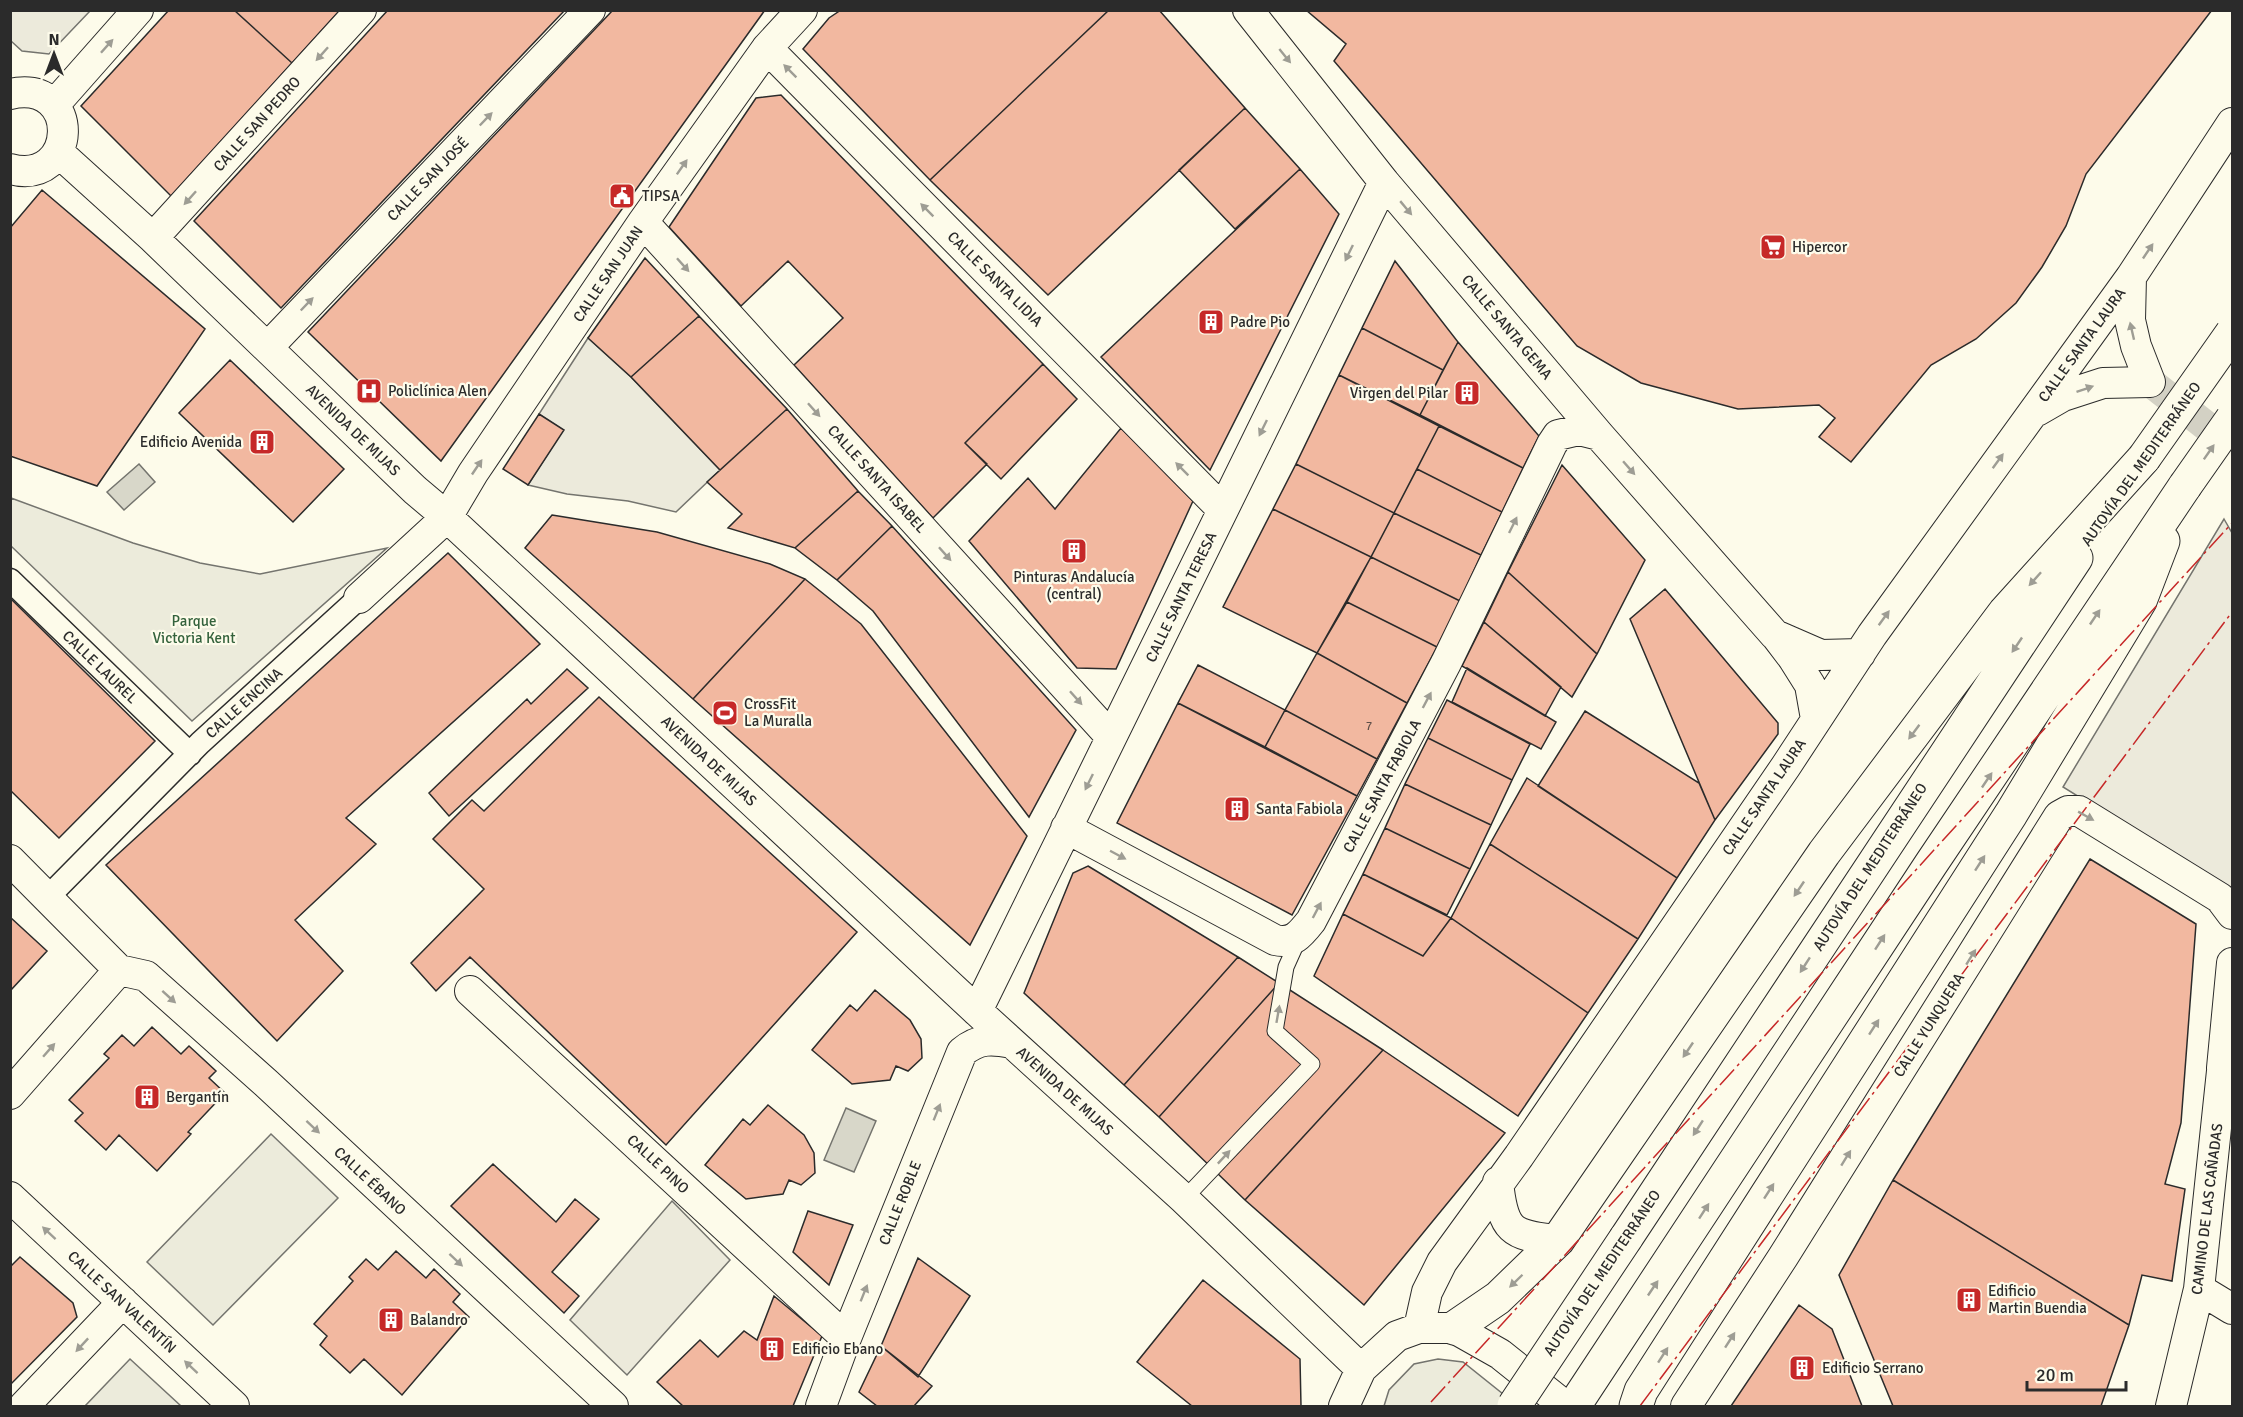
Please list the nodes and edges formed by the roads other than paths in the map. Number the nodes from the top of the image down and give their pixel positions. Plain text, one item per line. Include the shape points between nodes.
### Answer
1 (138, 10) edge
2 (361, 10) edge
3 (590, 10) edge
4 (802, 10) edge
5 (1248, 10) edge
6 (767, 48) junction
7 (10, 94) edge
8 (54, 105) junction
9 (2232, 123) edge
10 (57, 152) junction
11 (10, 169) edge
12 (1384, 182) junction
13 (643, 222) junction
14 (153, 238) junction
15 (2131, 277) junction
16 (2232, 333) edge
17 (268, 347) junction
18 (2033, 414) junction
19 (2232, 418) edge
20 (1599, 435) junction
21 (2144, 458) junction
22 (2185, 486) junction
23 (1223, 510) junction
24 (447, 517) junction
25 (10, 580) edge
26 (359, 598) joint
27 (1775, 635) junction
28 (1860, 654) junction
29 (1816, 719) junction
30 (1111, 737) junction
31 (190, 754) junction
32 (1066, 828) junction
33 (10, 860) edge
34 (48, 897) junction
35 (2232, 914) edge
36 (1299, 936) junction
37 (2232, 963) edge
38 (119, 970) junction
39 (470, 991) dead end
40 (977, 1011) junction
41 (1012, 1043) junction
42 (2229, 1065) edge
43 (10, 1094) edge
44 (1498, 1182) junction
45 (10, 1197) edge
46 (1184, 1199) junction
47 (1558, 1240) junction
48 (2199, 1289) junction
49 (123, 1302) junction
50 (2232, 1309) edge
51 (1419, 1328) junction
52 (1454, 1328) junction
53 (846, 1338) junction
54 (1361, 1369) junction
55 (24, 1407) edge
56 (234, 1407) edge
57 (613, 1407) edge
58 (821, 1407) edge
59 (1344, 1407) edge
60 (1514, 1407) edge
61 (1565, 1407) edge
62 (1574, 1407) edge
63 (1636, 1407) edge
64 (1686, 1407) edge
65 (2171, 1407) edge

8 -> 1 street
2 -> 14 street, CALLE SAN PEDRO
17 -> 3 street, CALLE SAN JOSÉ
4 - 6 street, CALLE SAN JUAN
5 -> 12 street, CALLE SANTA GEMA
13 -> 6 street, CALLE SAN JUAN
23 -> 6 street, CALLE SANTA LIDIA
7 - 8 street via 34,93
8 - 10 street via 64,133
15 -> 9 street, CALLE SANTA LAURA
10 - 11 street via 46,165 35,170
10 - 14 street, AVENIDA DE MIJAS
12 -> 20 street, CALLE SANTA GEMA
12 -> 23 street, CALLE SANTA TERESA
24 -> 13 street, CALLE SAN JUAN via 473,472
13 -> 30 street, CALLE SANTA ISABEL
14 - 17 street, AVENIDA DE MIJAS
15 - 18 street, CALLE SANTA LAURA
18 -> 15 street, CALLE SANTA LAURA via 2063,396 2103,382 2150,382 2130,320
16 - 21 highway, AUTOVÍA DEL MEDITERRÁNEO, bridge
17 - 24 street, AVENIDA DE MIJAS
28 -> 18 street, CALLE SANTA LAURA
22 -> 19 highway, bridge
20 -> 27 street, CALLE SANTA GEMA
36 -> 20 street, CALLE SANTA FABIOLA via 1311,921 1446,663 1552,444 1558,435 1579,430
21 -> 47 highway via 2005,612 1824,853
21 -> 60 highway, AUTOVÍA DEL MEDITERRÁNEO, bridge
62 -> 22 highway
63 -> 22 highway via 1641,1391 2012,814 2134,611
23 - 30 street, CALLE SANTA TERESA
24 - 26 street, CALLE ENCINA
24 - 40 street, AVENIDA DE MIJAS
25 - 31 street, CALLE LAUREL
26 - 31 street, CALLE ENCINA
27 - 28 street, CALLE SANTA GEMA via 1821,655
27 - 29 street, CALLE SANTA GEMA via 1810,685
28 - 29 street, CALLE SANTA LAURA
29 - 44 street, CALLE SANTA LAURA
30 -> 32 street, CALLE SANTA TERESA
31 - 34 street, CALLE ENCINA
32 -> 36 street via 1275,940 1287,943
32 - 40 street, CALLE SANTA TERESA
33 - 34 street
34 - 38 street
64 -> 35 street, CALLE YUNQUERA via 2059,816 2079,811 2220,898
46 -> 36 lane via 1312,1064 1275,1031 1286,967
37 - 42 street
43 -> 38 street
38 -> 57 street, CALLE ÉBANO via 146,976 163,991
39 - 53 street, CALLE PINO
40 - 41 street, AVENIDA DE MIJAS
41 - 46 street, AVENIDA DE MIJAS
53 -> 41 street, CALLE ROBLE via 962,1052 974,1042 992,1039
42 - 48 street, CAMINO DE LAS CAÑADAS
44 - 47 street via 1502,1214 1512,1229 1531,1238
44 - 51 street, CALLE SANTA LAURA via 1442,1262 1427,1292
49 -> 45 street, CALLE SAN VALENTÍN
46 - 54 street, AVENIDA DE MIJAS
47 -> 52 highway via 1498,1298
48 - 50 street
48 - 65 street, CAMINO DE LAS CAÑADAS
49 -> 55 street
56 -> 49 street, CALLE SAN VALENTÍN
51 - 52 street
51 - 54 street via 1397,1336
52 - 61 street via 1500,1354
53 - 58 street, CALLE ROBLE
54 - 59 street

